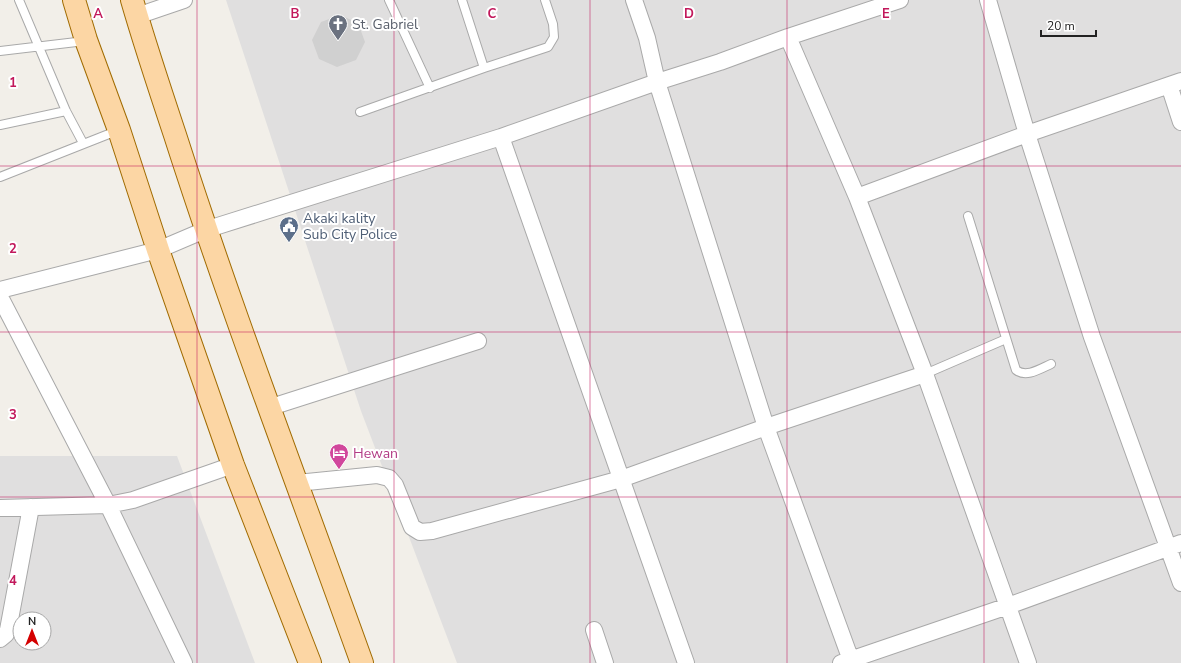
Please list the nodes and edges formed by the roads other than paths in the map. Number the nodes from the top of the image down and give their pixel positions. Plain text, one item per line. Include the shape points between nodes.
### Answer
1 (19, 0) edge
2 (74, 0) edge
3 (184, 0) edge
4 (389, 0) edge
5 (462, 0) edge
6 (545, 0) edge
7 (634, 0) edge
8 (900, 0) edge
9 (988, 0) edge
10 (134, 8) edge
11 (788, 37) junction
12 (86, 40) junction
13 (38, 46) junction
14 (0, 52) edge
15 (484, 68) junction
16 (657, 82) junction
17 (1175, 83) edge
18 (430, 88) junction
19 (66, 111) junction
20 (360, 112) dead end
21 (1181, 122) edge
22 (0, 125) edge
23 (119, 130) junction
24 (1027, 134) junction
25 (501, 137) junction
26 (83, 143) junction
27 (0, 177) edge
28 (857, 197) junction
29 (968, 216) dead end
30 (205, 230) junction
31 (158, 250) junction
32 (0, 290) edge
33 (0, 297) edge
34 (1006, 339) junction
35 (478, 341) dead end
36 (1051, 364) dead end
37 (925, 374) junction
38 (268, 408) junction
39 (766, 427) junction
40 (233, 465) junction
41 (621, 479) junction
42 (297, 483) junction
43 (108, 505) junction
44 (31, 507) junction
45 (0, 508) edge
46 (1174, 545) edge
47 (1181, 582) edge
48 (1008, 606) junction
49 (594, 630) dead end
50 (0, 639) edge
51 (848, 662) edge
52 (184, 663) edge
53 (310, 663) edge
54 (362, 663) edge
55 (605, 663) edge
56 (686, 663) edge
57 (1028, 663) edge

1 - 13 lane
2 - 12 main road
3 - 10 street
4 - 18 lane
5 - 15 lane
6 - 15 lane via 553,24 554,37 548,47
7 - 16 street via 647,38
8 - 11 street
9 - 24 street
10 - 30 main road
11 - 16 street
11 - 28 street
12 - 13 lane
12 - 23 main road
13 - 14 lane
13 - 19 lane
15 - 18 lane
16 - 25 street
16 - 39 street
17 - 21 street
17 - 24 street
18 - 20 lane
19 - 22 lane
19 - 26 lane
23 - 26 lane
23 - 31 main road
24 - 28 street
24 - 46 street via 1092,337
25 - 30 street
25 - 41 street
26 - 27 lane
28 - 37 street
29 - 34 lane
30 - 31 street
30 - 38 main road
31 - 32 street
31 - 40 main road
33 - 43 street
34 - 36 lane via 1016,370 1020,373 1026,374
34 - 37 lane
35 - 38 street
37 - 39 street
37 - 48 street
38 - 42 main road
39 - 41 street
39 - 51 street
40 - 43 street via 133,500
40 - 53 main road
41 - 42 street via 432,532 420,532 412,527 395,485 389,478 377,475
41 - 56 street
42 - 54 main road
43 - 44 street
43 - 52 street
44 - 45 street
44 - 50 street via 8,630
46 - 47 street
46 - 48 street
48 - 51 street
48 - 57 street
49 - 55 street

